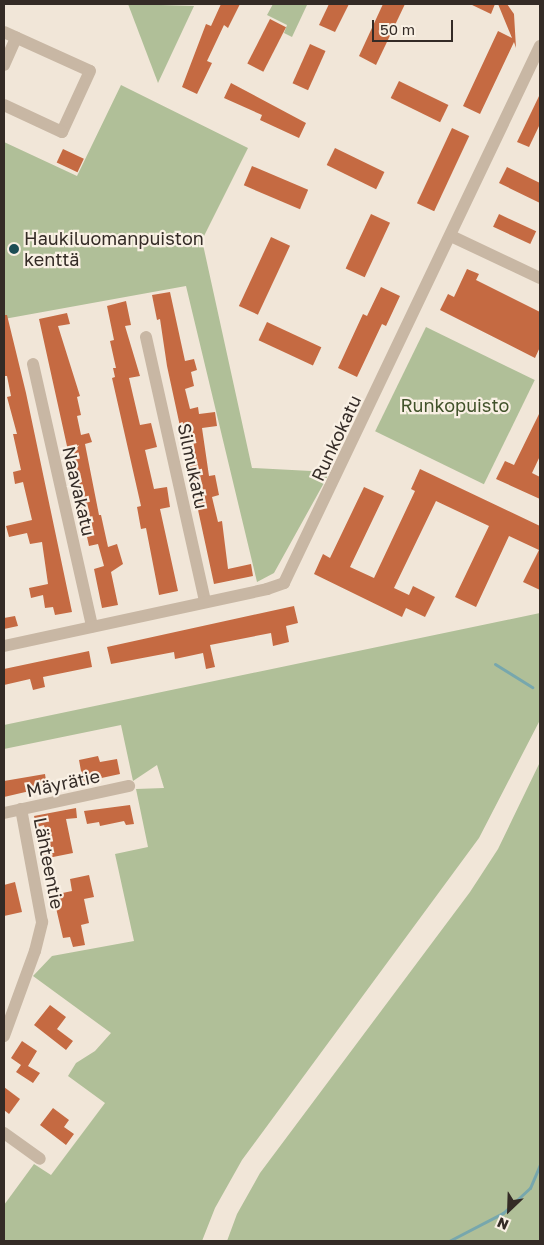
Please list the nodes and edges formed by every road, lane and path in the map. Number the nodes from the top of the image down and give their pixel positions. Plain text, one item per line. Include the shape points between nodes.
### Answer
1 (4, 32) edge
2 (16, 38) junction
3 (540, 46) edge
4 (4, 65) edge
5 (4, 105) edge
6 (451, 236) junction
7 (540, 278) edge
8 (146, 337) dead end
9 (33, 364) dead end
10 (205, 602) junction
11 (92, 626) junction
12 (4, 646) edge
13 (129, 786) dead end
14 (21, 809) junction
15 (4, 813) edge
16 (4, 1036) edge
17 (4, 1133) edge
18 (40, 1159) dead end

1 - 2 street
2 - 4 street
2 - 5 street via 90,71 62,132
3 - 6 street, Runkokatu
6 - 7 street
6 - 10 street, Runkokatu via 290,576 284,583 270,589
8 - 10 street, Silmukatu
9 - 11 street, Naavakatu
10 - 11 street, Runkokatu
11 - 12 street, Runkokatu
13 - 14 street, Mäyrätie
14 - 15 street, Mäyrätie
14 - 16 street, Lähteentie via 42,922 35,951
17 - 18 street

